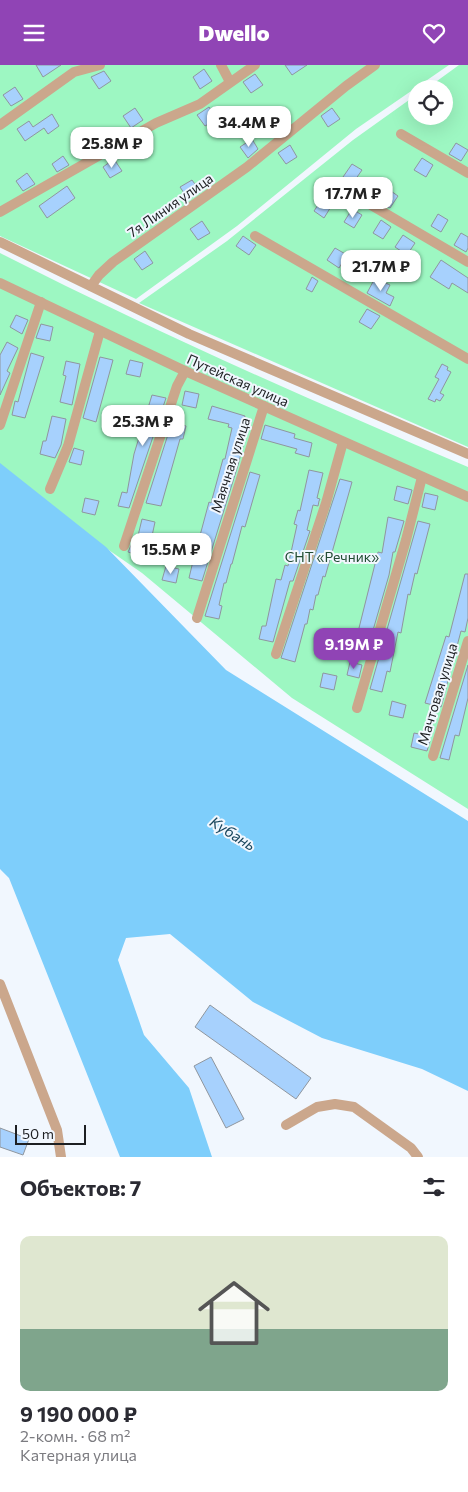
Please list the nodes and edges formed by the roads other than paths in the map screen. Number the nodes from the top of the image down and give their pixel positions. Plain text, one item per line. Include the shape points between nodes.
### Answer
1 (100, 65) edge
2 (220, 65) edge
3 (255, 65) edge
4 (375, 65) edge
5 (230, 82) junction
6 (0, 125) edge
7 (401, 134) dead end
8 (468, 173) edge
9 (337, 185) dead end
10 (0, 213) edge
11 (255, 236) dead end
12 (0, 242) edge
13 (468, 263) edge
14 (0, 283) edge
15 (92, 286) junction
16 (41, 302) junction
17 (100, 331) junction
18 (468, 359) edge
19 (185, 371) junction
20 (264, 406) junction
21 (0, 425) edge
22 (343, 442) junction
23 (468, 454) edge
24 (422, 477) junction
25 (50, 489) dead end
26 (468, 497) edge
27 (124, 546) dead end
28 (197, 618) dead end
29 (468, 641) edge
30 (276, 654) dead end
31 (357, 708) dead end
32 (433, 756) dead end
33 (0, 985) edge
34 (286, 1125) dead end
35 (61, 1157) edge
36 (418, 1157) edge

1 - 6 street via 74,73
2 - 5 street
3 - 5 street
4 - 15 street, 7я Линия улица via 247,167 99,275
5 - 10 street via 200,104 156,123
7 - 8 street
9 - 13 street
11 - 18 street
12 - 15 street
14 - 16 street, Путейская улица
15 - 23 street via 189,334
16 - 17 street, Путейская улица
16 - 21 street
17 - 19 street, Путейская улица
17 - 25 street via 68,445
19 - 20 street, Путейская улица
19 - 27 street via 177,386
20 - 22 street, Путейская улица
20 - 28 street, Маячная улица
22 - 24 street, Путейская улица
22 - 30 street
24 - 26 street, Путейская улица
24 - 31 street
29 - 32 street, Мачтовая улица
33 - 35 street via 57,1129
34 - 36 street via 317,1107 335,1104 354,1107 411,1148

